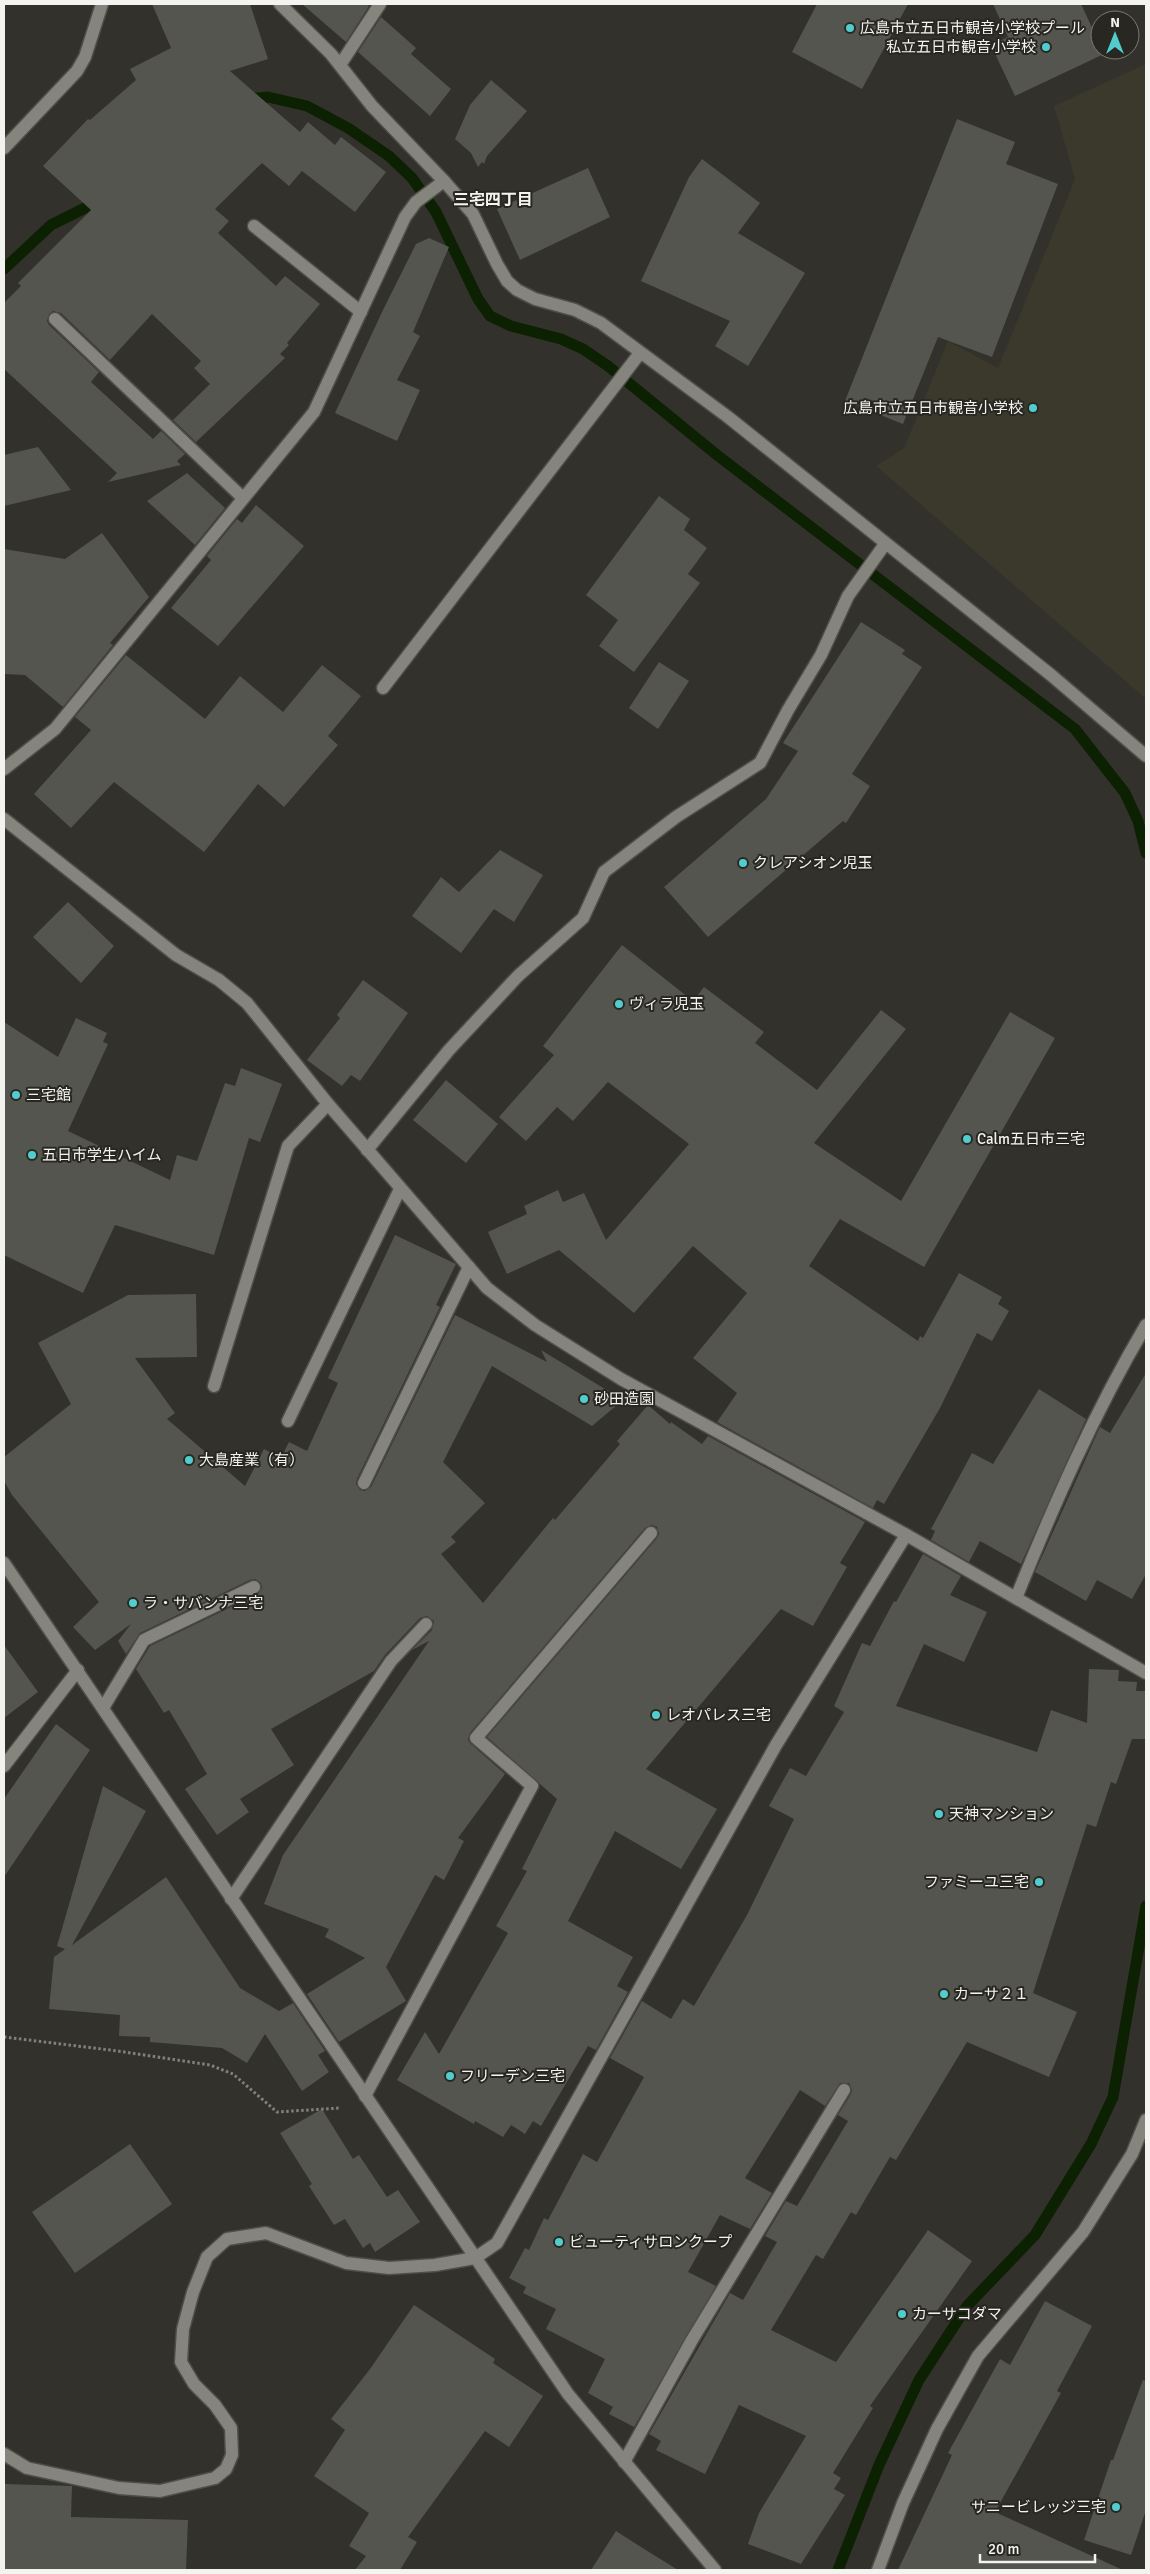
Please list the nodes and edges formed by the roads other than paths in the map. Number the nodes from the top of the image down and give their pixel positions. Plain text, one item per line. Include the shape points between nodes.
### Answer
1 (102, 4) edge
2 (280, 4) edge
3 (380, 4) edge
4 (340, 65) junction
5 (4, 148) edge
6 (444, 180) junction
7 (254, 226) dead end
8 (361, 312) junction
9 (55, 319) dead end
10 (640, 353) junction
11 (243, 498) junction
12 (885, 544) junction
13 (383, 688) dead end
14 (1146, 756) edge
15 (4, 769) edge
16 (4, 820) edge
17 (328, 1104) junction
18 (367, 1150) junction
19 (400, 1189) junction
20 (469, 1267) junction
21 (1146, 1324) edge
22 (214, 1386) dead end
23 (288, 1421) dead end
24 (364, 1483) dead end
25 (651, 1533) dead end
26 (906, 1535) junction
27 (4, 1563) edge
28 (254, 1587) dead end
29 (1016, 1598) junction
30 (426, 1624) dead end
31 (78, 1670) junction
32 (1146, 1672) edge
33 (103, 1708) junction
34 (4, 1766) edge
35 (231, 1899) junction
36 (844, 2090) dead end
37 (368, 2101) junction
38 (1146, 2120) edge
39 (474, 2258) junction
40 (4, 2454) edge
41 (624, 2462) junction
42 (715, 2570) edge
43 (878, 2570) edge

1 - 5 street via 85,57 77,71
2 - 4 street
3 - 4 street
4 - 6 street via 372,106
6 - 8 street via 416,202 405,217
6 - 10 street via 473,214 497,264 517,290 535,299 575,310 600,323
7 - 8 street
8 - 11 street via 314,412
9 - 11 street
10 - 12 street via 728,417
10 - 13 street
11 - 15 street via 55,729
12 - 14 street
12 - 18 street via 855,585 821,655 760,763 676,818 604,872 582,918 518,976 449,1050
16 - 17 street via 176,955 219,980 247,1002
17 - 18 street
17 - 22 street via 288,1146
18 - 19 street
19 - 20 street
19 - 23 street
20 - 24 street
20 - 26 street via 487,1288 535,1325 621,1379
21 - 29 street via 1116,1375 1049,1516
25 - 37 street via 476,1738 532,1786
26 - 29 street
26 - 39 street via 776,1746 497,2243
27 - 31 street
28 - 33 street via 144,1640
29 - 32 street
30 - 35 street via 391,1661
31 - 33 street
31 - 34 street
33 - 35 street
35 - 37 street
36 - 41 street via 692,2340
37 - 39 street
38 - 43 street via 1132,2154 1083,2232 978,2356 936,2429
39 - 40 street via 389,2268 346,2263 266,2233 227,2239 207,2257 193,2292 181,2362 194,2384 215,2405 231,2428 232,2455 226,2469 215,2478 160,2491 119,2488 27,2468
39 - 41 street via 568,2394
41 - 42 street

